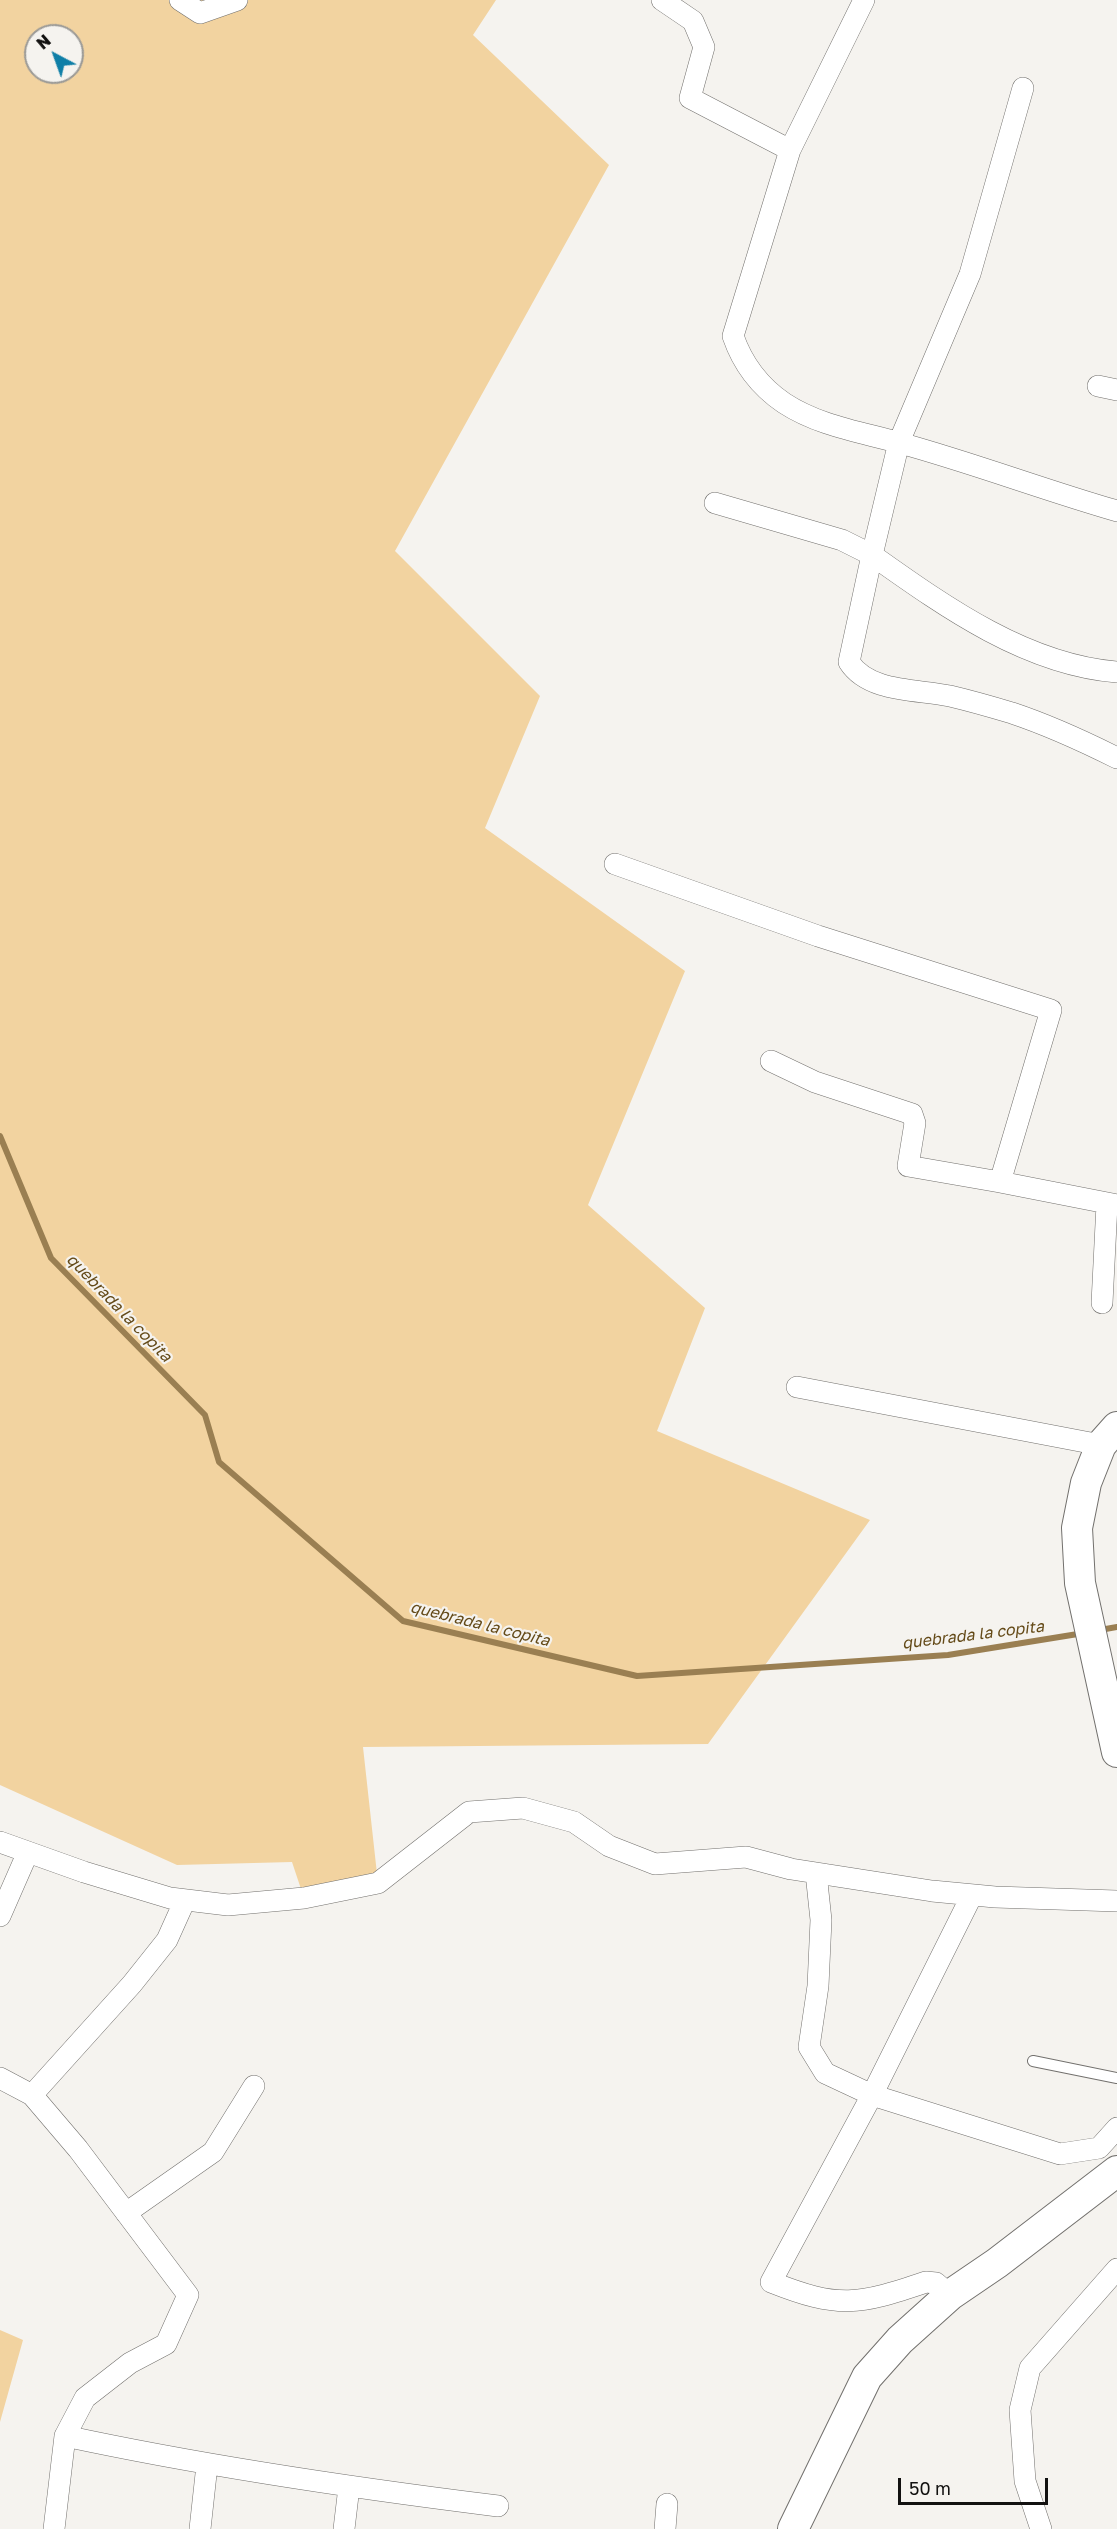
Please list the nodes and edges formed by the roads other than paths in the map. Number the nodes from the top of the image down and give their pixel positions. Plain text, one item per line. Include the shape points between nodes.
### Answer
1 (180, 0) edge
2 (237, 0) edge
3 (662, 0) edge
4 (864, 0) edge
5 (1023, 88) dead end
6 (790, 150) junction
7 (899, 442) junction
8 (715, 503) dead end
9 (1117, 511) edge
10 (872, 555) junction
11 (1117, 672) edge
12 (1117, 758) edge
13 (615, 864) dead end
14 (771, 1060) dead end
15 (1000, 1182) junction
16 (1112, 1204) edge
17 (1102, 1303) dead end
18 (797, 1387) dead end
19 (1109, 1436) edge
20 (1117, 1752) edge
21 (0, 1842) edge
22 (28, 1852) junction
23 (816, 1873) junction
24 (972, 1895) junction
25 (185, 1900) junction
26 (1117, 1900) edge
27 (0, 1916) edge
28 (1034, 2061) dead end
29 (0, 2078) edge
30 (1117, 2078) edge
31 (254, 2086) dead end
32 (872, 2095) junction
33 (32, 2096) junction
34 (1117, 2128) edge
35 (1117, 2171) edge
36 (126, 2213) junction
37 (1117, 2269) edge
38 (1110, 2290) edge
39 (950, 2295) junction
40 (65, 2436) junction
41 (207, 2465) junction
42 (349, 2487) junction
43 (667, 2504) dead end
44 (498, 2506) dead end
45 (54, 2529) edge
46 (200, 2529) edge
47 (344, 2529) edge
48 (665, 2529) edge
49 (793, 2529) edge
50 (1041, 2529) edge

1 - 2 street via 200,13
3 - 6 street via 693,21 704,47 690,98
4 - 6 street
5 - 7 street via 970,274
6 - 7 street via 733,336 741,360 757,381 785,404 851,432
7 - 9 street
7 - 10 street
8 - 10 street via 842,540
10 - 11 street via 1013,644 1088,670
10 - 12 street via 850,648 853,669 867,678 908,691 948,696 1011,713 1071,735
13 - 15 street via 818,936 1051,1010
14 - 15 street via 815,1082 912,1113 915,1123 908,1166
15 - 16 street
16 - 17 street
18 - 19 street
19 - 20 main road via 1086,1483 1077,1528 1080,1583
21 - 22 street
22 - 25 street
22 - 27 street
23 - 24 street
23 - 25 street via 746,1857 655,1864 609,1846 574,1822 523,1808 470,1812 378,1883 304,1898 228,1905
23 - 32 street via 821,1920 818,1986 809,2047 825,2073
24 - 26 street
24 - 32 street
25 - 33 street via 167,1940
28 - 30 lane
29 - 33 street
31 - 36 street via 213,2152
32 - 34 street via 1060,2154 1099,2148
32 - 39 street via 771,2282 833,2302 868,2300 926,2282 936,2283
33 - 36 street
35 - 39 main road
36 - 40 street via 188,2295 166,2344 130,2363 85,2398
37 - 38 street
38 - 50 street via 1030,2368 1020,2410 1025,2481
39 - 49 main road via 900,2340 867,2377
40 - 41 street
40 - 45 street
41 - 42 street
41 - 46 street
42 - 44 street
42 - 47 street
43 - 48 street

